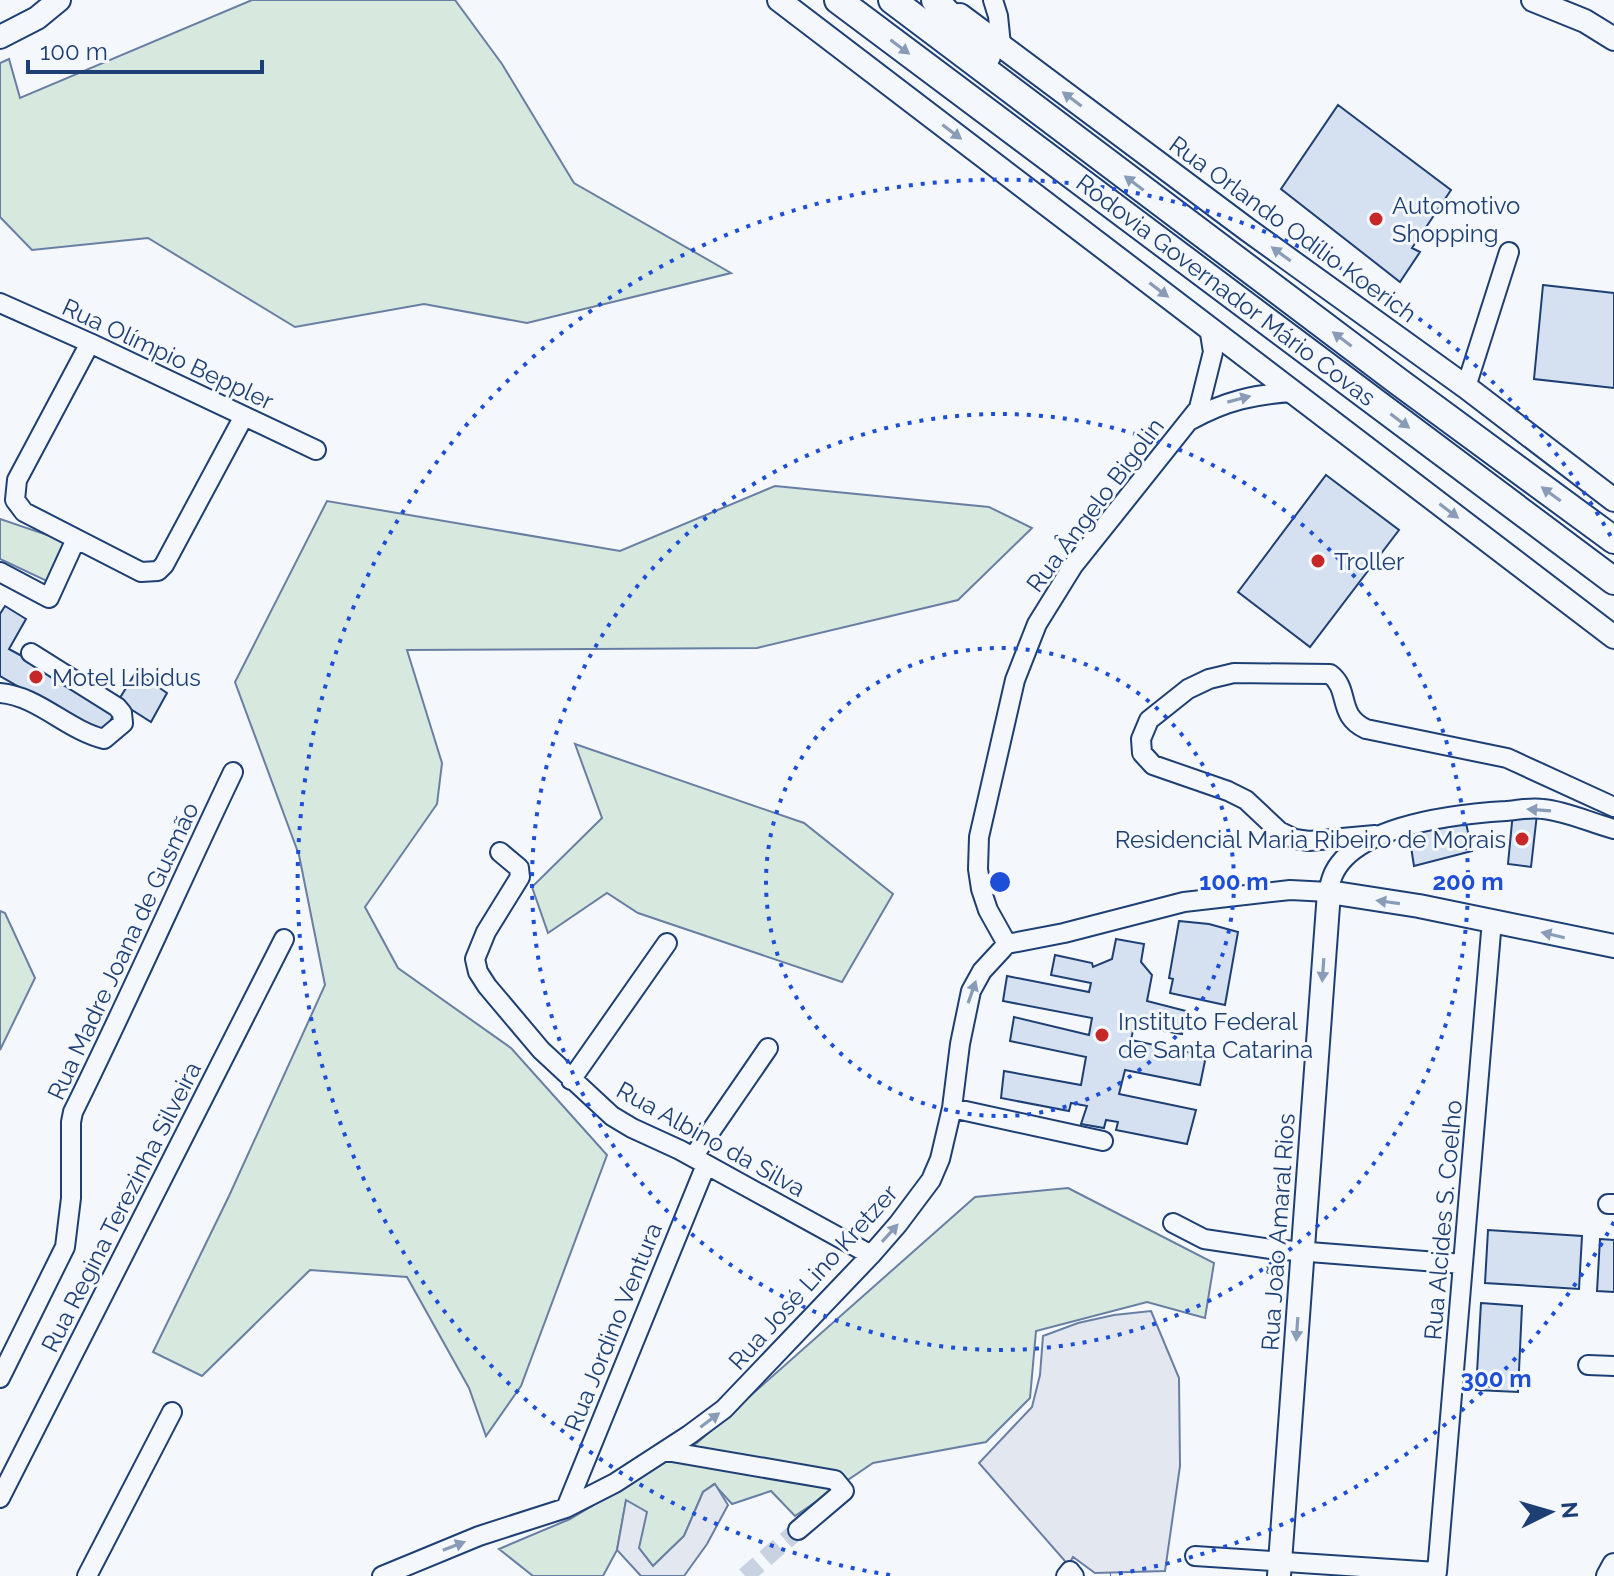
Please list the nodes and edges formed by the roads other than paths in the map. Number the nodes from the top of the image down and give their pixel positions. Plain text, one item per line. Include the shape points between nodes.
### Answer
1 (59, 0) edge
2 (779, 0) edge
3 (838, 0) edge
4 (892, 0) edge
5 (938, 0) edge
6 (993, 0) edge
7 (1533, 0) edge
8 (0, 37) edge
9 (1614, 39) edge
10 (1001, 45) junction
11 (1033, 106) junction
12 (1509, 252) dead end
13 (0, 303) edge
14 (1209, 327) junction
15 (90, 343) junction
16 (1466, 387) junction
17 (1294, 392) junction
18 (244, 416) junction
19 (1188, 421) junction
20 (316, 450) dead end
21 (1614, 500) edge
22 (76, 539) junction
23 (1614, 540) edge
24 (0, 572) edge
25 (1614, 581) edge
26 (1613, 638) edge
27 (31, 653) dead end
28 (0, 693) edge
29 (233, 772) dead end
30 (1614, 807) edge
31 (1614, 829) edge
32 (1378, 835) junction
33 (500, 852) dead end
34 (1329, 892) junction
35 (1492, 920) junction
36 (284, 939) dead end
37 (667, 943) dead end
38 (1007, 944) junction
39 (1614, 946) edge
40 (768, 1048) dead end
41 (571, 1080) junction
42 (952, 1108) junction
43 (1103, 1141) dead end
44 (700, 1161) junction
45 (1173, 1223) dead end
46 (1303, 1251) junction
47 (871, 1255) junction
48 (1463, 1264) junction
49 (1588, 1365) dead end
50 (1614, 1366) edge
51 (0, 1378) edge
52 (172, 1412) dead end
53 (666, 1451) junction
54 (0, 1498) edge
55 (566, 1508) junction
56 (798, 1530) tunnel mouth
57 (1195, 1556) dead end
58 (1614, 1565) edge
59 (1280, 1569) edge
60 (87, 1576) edge
61 (382, 1576) edge
62 (1066, 1576) edge
63 (1074, 1576) edge
64 (1608, 1576) edge

1 - 8 main road
2 -> 14 main road
3 -> 25 highway, Rodovia Governador Mário Covas
4 - 11 highway, Rodovia Governador Mário Covas
5 - 10 main road, Rua Orlando Odílio Koerich
5 - 11 highway
6 - 10 street
7 - 9 main road
16 -> 10 main road, Rua Orlando Odílio Koerich
23 -> 11 highway, Rodovia Governador Mário Covas
12 - 16 street
13 - 15 street, Rua Olímpio Beppler
14 - 17 main road
14 - 19 street, Rua Ângelo Bigolin via 1209,375 1199,408
15 - 18 street, Rua Olímpio Beppler
15 - 22 street via 15,489 15,500 24,512
16 - 21 main road, Rua Orlando Odílio Koerich
19 -> 17 street via 1247,396
17 -> 26 main road
18 - 20 street, Rua Olímpio Beppler
18 - 22 street via 158,571 141,572
19 - 38 street, Rua Ângelo Bigolin via 1073,566 1037,624 1019,667 979,837 981,889
22 - 24 street via 49,598
27 - 28 street via 117,707 123,723 104,739 87,735 16,694
29 - 51 street, Rua Madre Joana de Gusmão via 73,1112 65,1247
30 - 32 street via 1507,758 1366,729 1347,715 1338,680 1330,674 1234,673 1209,679 1149,720 1142,753 1153,765 1246,800 1279,831 1309,841
31 -> 32 street via 1543,809 1458,814
32 - 34 street via 1337,868
33 - 41 street, Rua Albino da Silva via 519,868 520,877 486,932 475,959 478,972
35 -> 34 main road
34 - 38 street via 1290,890 1184,902
34 -> 46 main road, Rua João Amaral Rios
39 -> 35 main road
35 - 48 street, Rua Alcides S. Coelho
36 - 54 street, Rua Regina Terezinha Silveira
37 - 41 street
42 -> 38 street, Rua José Lino Kretzer via 971,991
40 - 44 street, Rua Jordino Ventura
41 - 44 street, Rua Albino da Silva via 612,1116
42 - 43 street
47 -> 42 street, Rua José Lino Kretzer via 931,1180
44 - 47 street, Rua Albino da Silva
44 - 55 street, Rua Jordino Ventura
45 - 46 street via 1204,1239
46 - 48 street
46 -> 59 main road, Rua João Amaral Rios
53 -> 47 street, Rua José Lino Kretzer via 724,1409
48 - 59 street, Rua Alcides S. Coelho via 1437,1572
49 - 50 street
52 - 60 street
53 - 55 street, Rua José Lino Kretzer
53 - 56 street via 841,1485 844,1491
61 -> 55 street, Rua José Lino Kretzer
57 - 59 street
58 - 64 main road
62 - 63 street via 1070,1571

